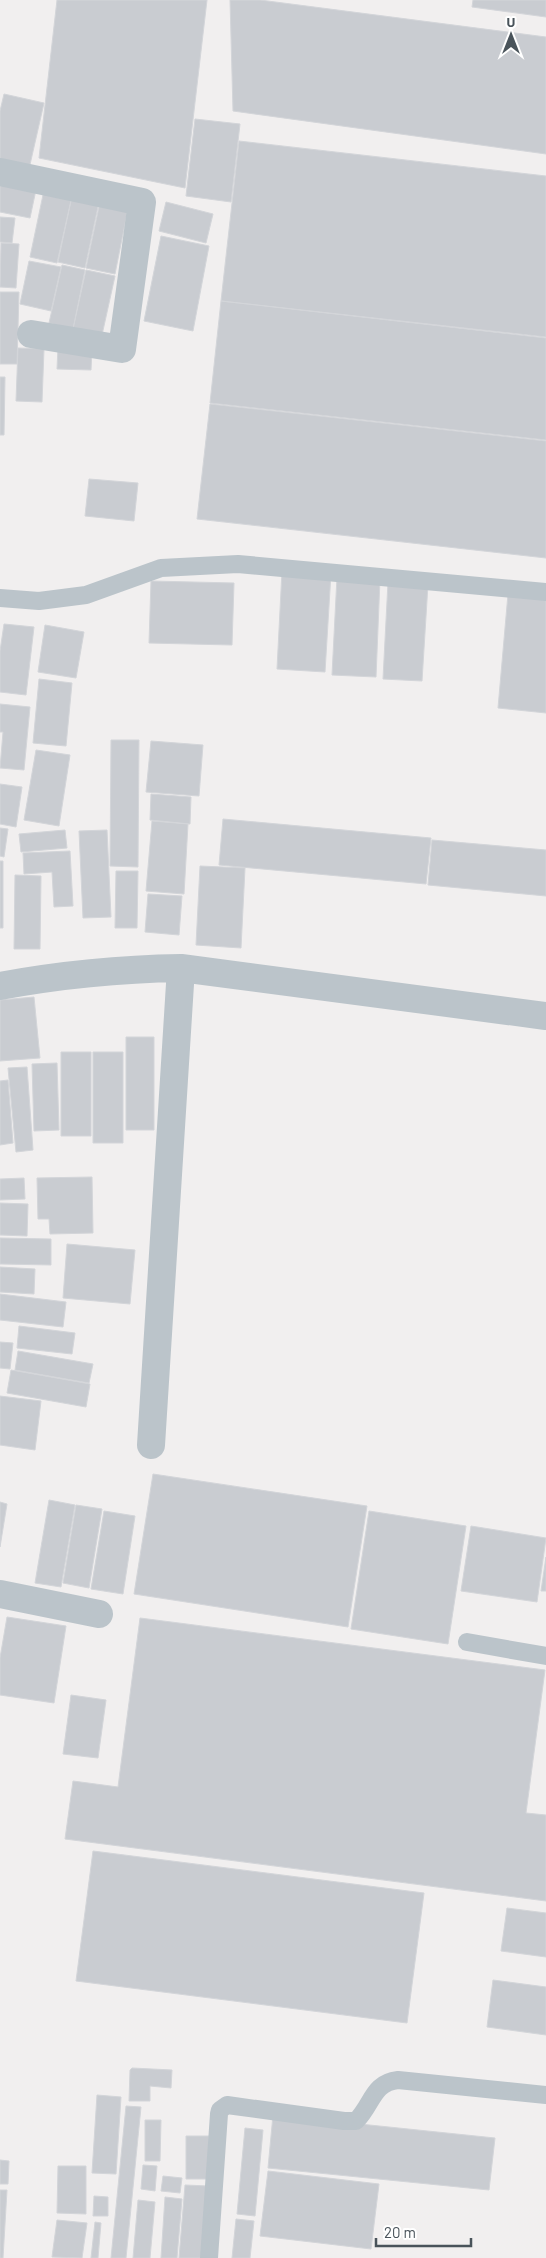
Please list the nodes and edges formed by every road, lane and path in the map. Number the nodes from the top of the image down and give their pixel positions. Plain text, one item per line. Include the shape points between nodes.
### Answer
1 (0, 172) edge
2 (31, 334) dead end
3 (546, 592) edge
4 (0, 598) edge
5 (181, 968) junction
6 (0, 986) edge
7 (546, 1016) edge
8 (151, 1445) dead end
9 (0, 1594) edge
10 (99, 1614) dead end
11 (467, 1642) dead end
12 (546, 1656) edge
13 (546, 2095) edge
14 (209, 2258) edge

1 - 2 street via 142,202 122,348
3 - 4 lane via 238,564 161,568 86,596 39,601
5 - 6 street via 144,969
5 - 7 street
5 - 8 street
9 - 10 street
11 - 12 lane
13 - 14 lane via 387,2081 379,2087 356,2121 226,2105 219,2114

